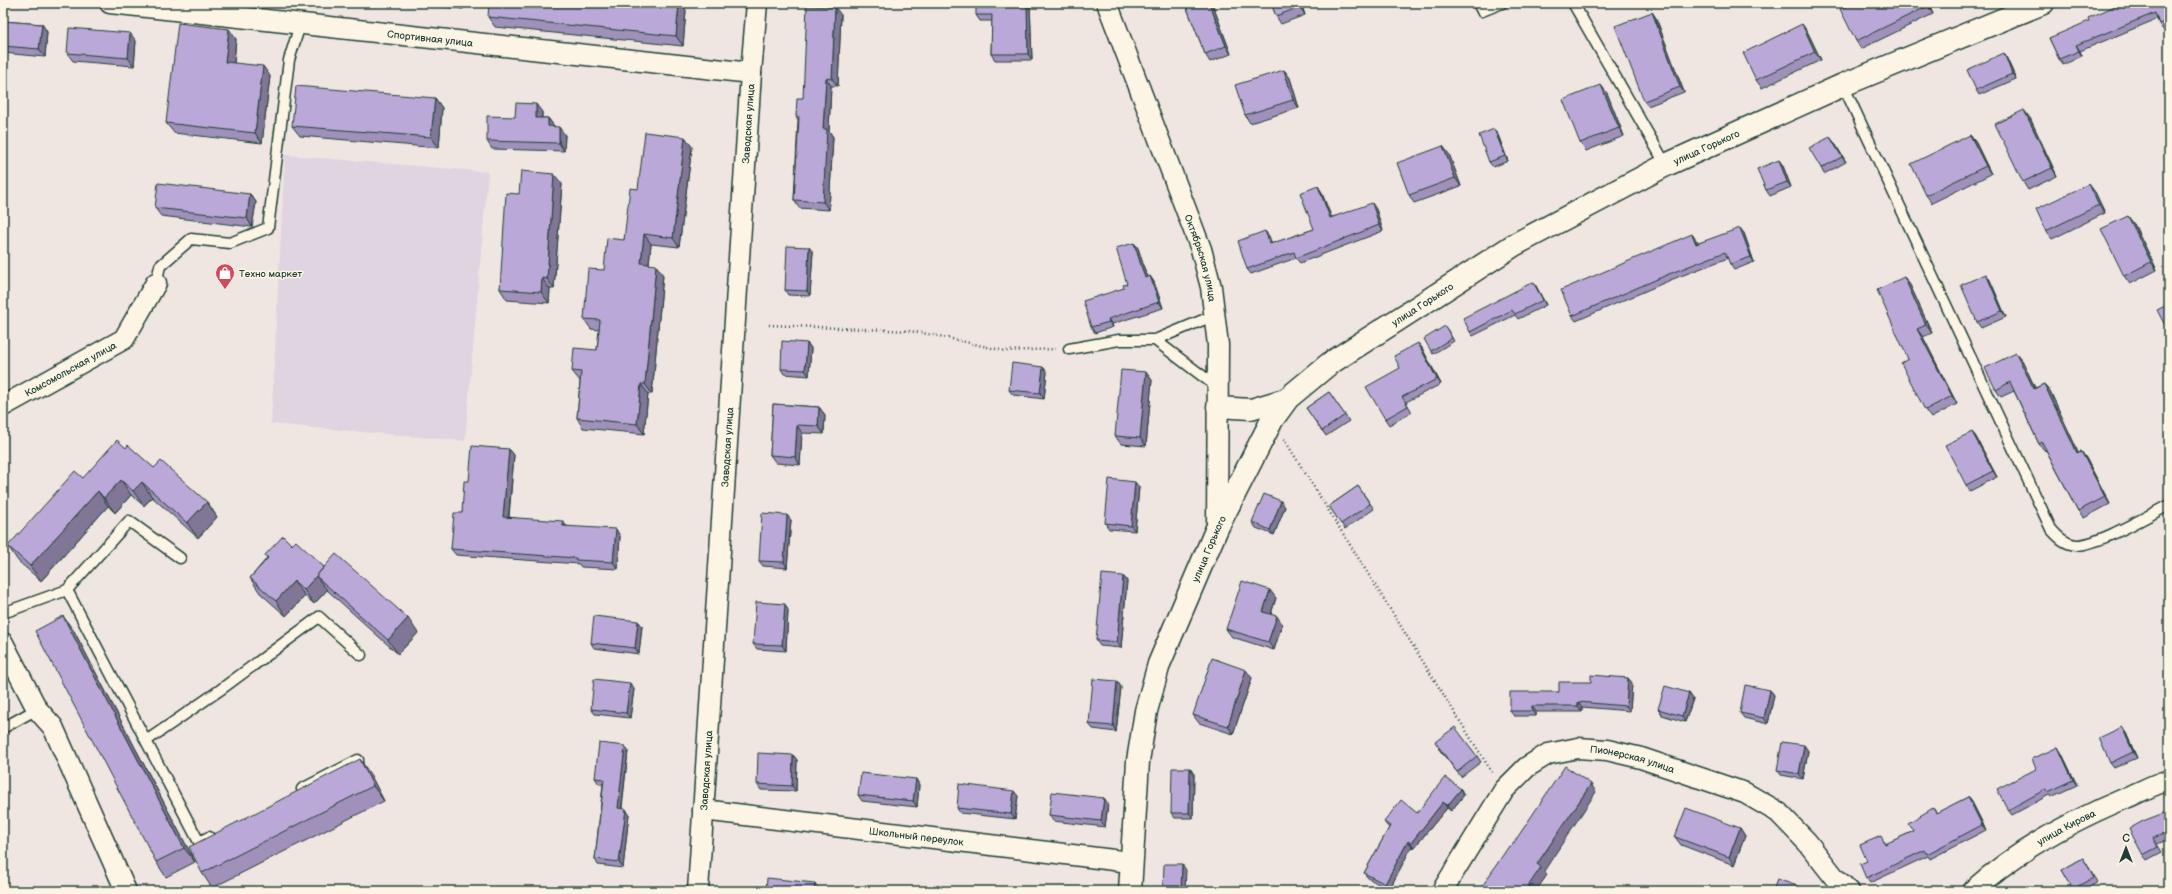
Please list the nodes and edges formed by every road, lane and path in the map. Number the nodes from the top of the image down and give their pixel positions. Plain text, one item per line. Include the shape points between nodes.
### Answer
1 (110, 3) edge
2 (757, 3) edge
3 (1107, 3) edge
4 (1478, 3) edge
5 (1502, 3) edge
6 (1573, 3) edge
7 (2043, 3) edge
8 (158, 6) edge
9 (300, 25) junction
10 (751, 73) junction
11 (1843, 85) junction
12 (1666, 165) junction
13 (156, 283) joint
14 (1215, 315) junction
15 (768, 325) dead end
16 (1155, 340) junction
17 (1069, 349) joint
18 (1218, 387) junction
19 (1288, 398) junction
20 (3, 406) edge
21 (1217, 407) junction
22 (1272, 420) junction
23 (2169, 505) edge
24 (1217, 528) junction
25 (180, 558) dead end
26 (67, 590) junction
27 (3, 613) edge
28 (3, 642) edge
29 (361, 655) dead end
30 (37, 709) junction
31 (3, 728) edge
32 (146, 741) junction
33 (358, 760) edge
34 (2169, 780) edge
35 (1504, 790) junction
36 (296, 792) edge
37 (703, 810) junction
38 (220, 832) edge
39 (1130, 862) junction
40 (126, 891) edge
41 (698, 891) edge
42 (1130, 891) edge
43 (1442, 891) edge
44 (1849, 891) edge
45 (1972, 891) edge

1 - 8 street, Спортивная улица
2 - 10 street, Заводская улица
3 - 14 street, Октябрьская улица via 1201,250
4 - 5 lane via 1482,11
6 - 12 lane
7 - 11 main road, улица Горького
8 - 9 street, Спортивная улица
9 - 10 street, Спортивная улица
9 - 13 lane via 289,60 268,228 230,243 191,239 160,266
10 - 37 street, Заводская улица
11 - 12 main road, улица Горького
11 - 23 lane via 2051,529 2062,540 2076,545 2092,542
12 - 19 main road, улица Горького via 1514,245 1329,364
13 - 20 street, Комсомольская улица via 124,339
14 - 16 lane
14 - 18 street, Октябрьская улица
15 - 17 path via 910,331 1005,351
16 - 17 lane via 1119,340
16 - 18 lane
18 - 21 street, Октябрьская улица
19 - 21 street via 1251,409
19 - 22 main road, улица Горького
21 - 24 street, Октябрьская улица
22 - 24 main road, улица Горького
22 - 35 path
24 - 39 main road, улица Горького via 1159,664 1146,711 1138,761
25 - 26 lane via 129,521
26 - 27 lane
26 - 32 lane
28 - 30 street
29 - 32 lane via 319,617
30 - 31 lane
30 - 40 street via 52,727
32 - 38 lane via 199,842
33 - 36 lane
34 - 45 street, улица Кирова via 2103,807 2032,845
35 - 43 street, Пионерская улица
35 - 44 street, Пионерская улица via 1527,767 1548,754 1578,748 1607,750 1641,758 1745,793 1778,812
37 - 39 street, Школьный переулок
37 - 41 street, Заводская улица
39 - 42 main road, улица Горького

